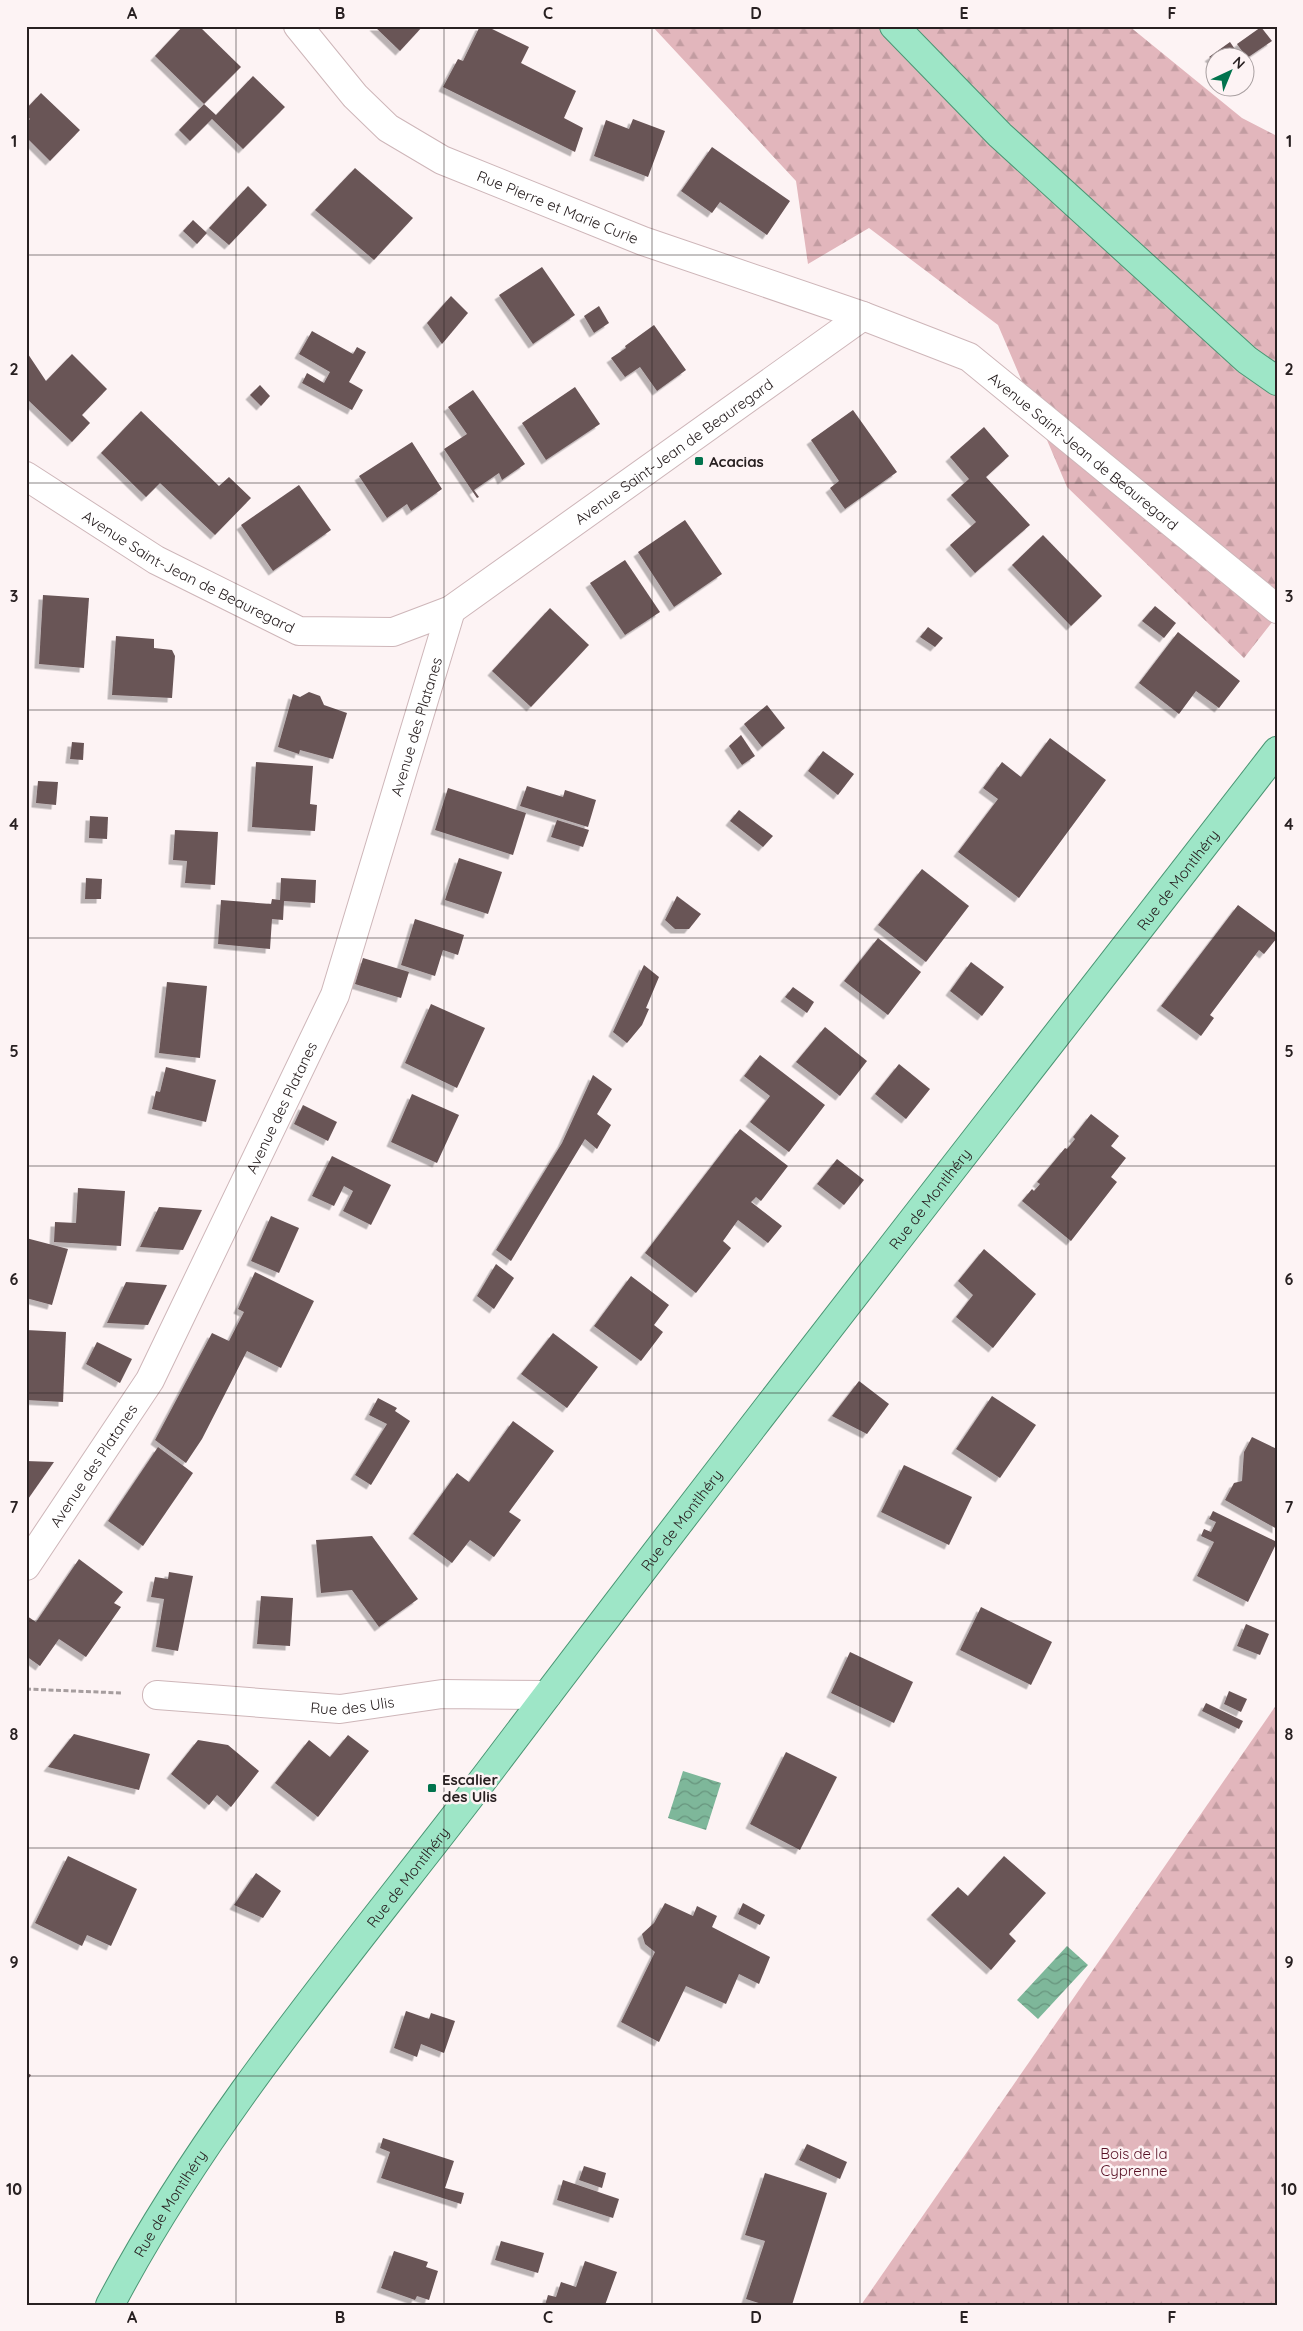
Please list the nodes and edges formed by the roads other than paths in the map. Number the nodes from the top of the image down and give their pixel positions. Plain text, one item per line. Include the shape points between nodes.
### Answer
1 (298, 26) edge
2 (894, 26) edge
3 (863, 316) junction
4 (1277, 381) edge
5 (26, 476) edge
6 (1277, 609) edge
7 (451, 610) junction
8 (1277, 751) edge
9 (26, 1566) edge
10 (157, 1695) road end
11 (547, 1695) junction
12 (110, 2305) edge

1 - 3 street, Rue Pierre et Marie Curie via 355,96 388,128 442,160 642,241
2 - 4 main road via 1000,135 1247,360
3 - 6 street, Avenue Saint-Jean de Beauregard via 969,357
3 - 7 street, Avenue Saint-Jean de Beauregard
5 - 7 street, Avenue Saint-Jean de Beauregard via 156,560 299,630 393,632
7 - 9 street, Avenue des Platanes via 334,996 150,1380
8 - 11 main road, Rue de Montlhéry
10 - 11 street, Rue des Ulis via 340,1709 442,1694
11 - 12 main road, Rue de Montlhéry via 254,2078 169,2204

